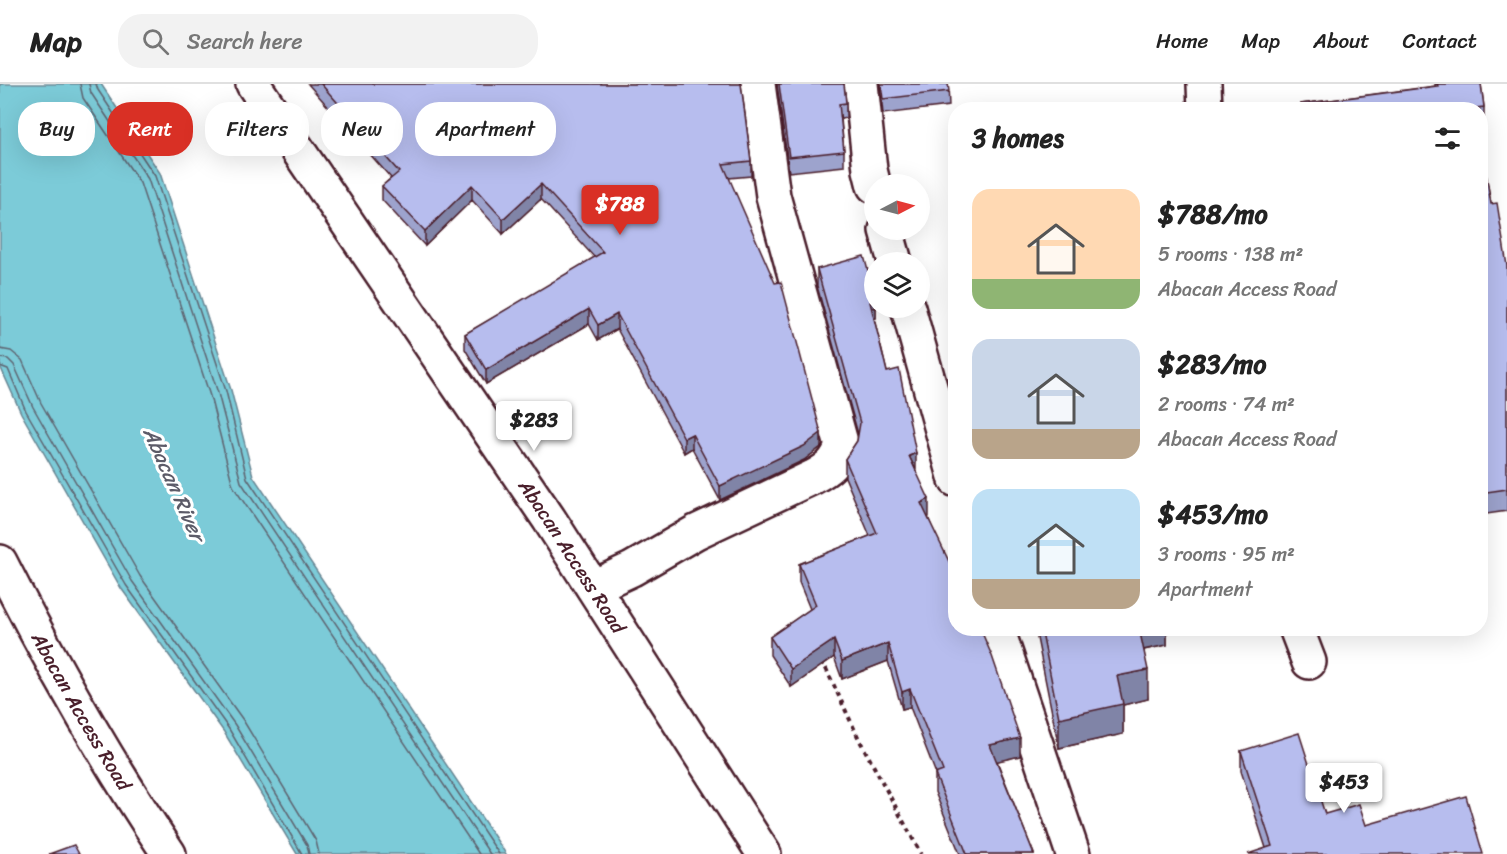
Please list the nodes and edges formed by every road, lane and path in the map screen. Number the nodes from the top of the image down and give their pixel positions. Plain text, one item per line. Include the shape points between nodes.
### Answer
1 (254, 84) edge
2 (758, 84) edge
3 (861, 84) edge
4 (1204, 84) edge
5 (1205, 102) edge
6 (871, 174) edge
7 (911, 318) edge
8 (948, 451) edge
9 (0, 562) edge
10 (593, 587) junction
11 (1001, 636) edge
12 (1299, 636) edge
13 (822, 658) edge
14 (1310, 663) dead end
15 (169, 854) edge
16 (764, 854) edge
17 (921, 854) edge
18 (1073, 854) edge

1 - 10 street, Abacan Access Road
2 - 10 street via 773,196 842,447 830,468
3 - 6 street
4 - 5 street
7 - 8 street
9 - 15 street, Abacan Access Road via 77,708
10 - 16 street, Abacan Access Road
11 - 18 street
12 - 14 street
13 - 17 path via 859,739

